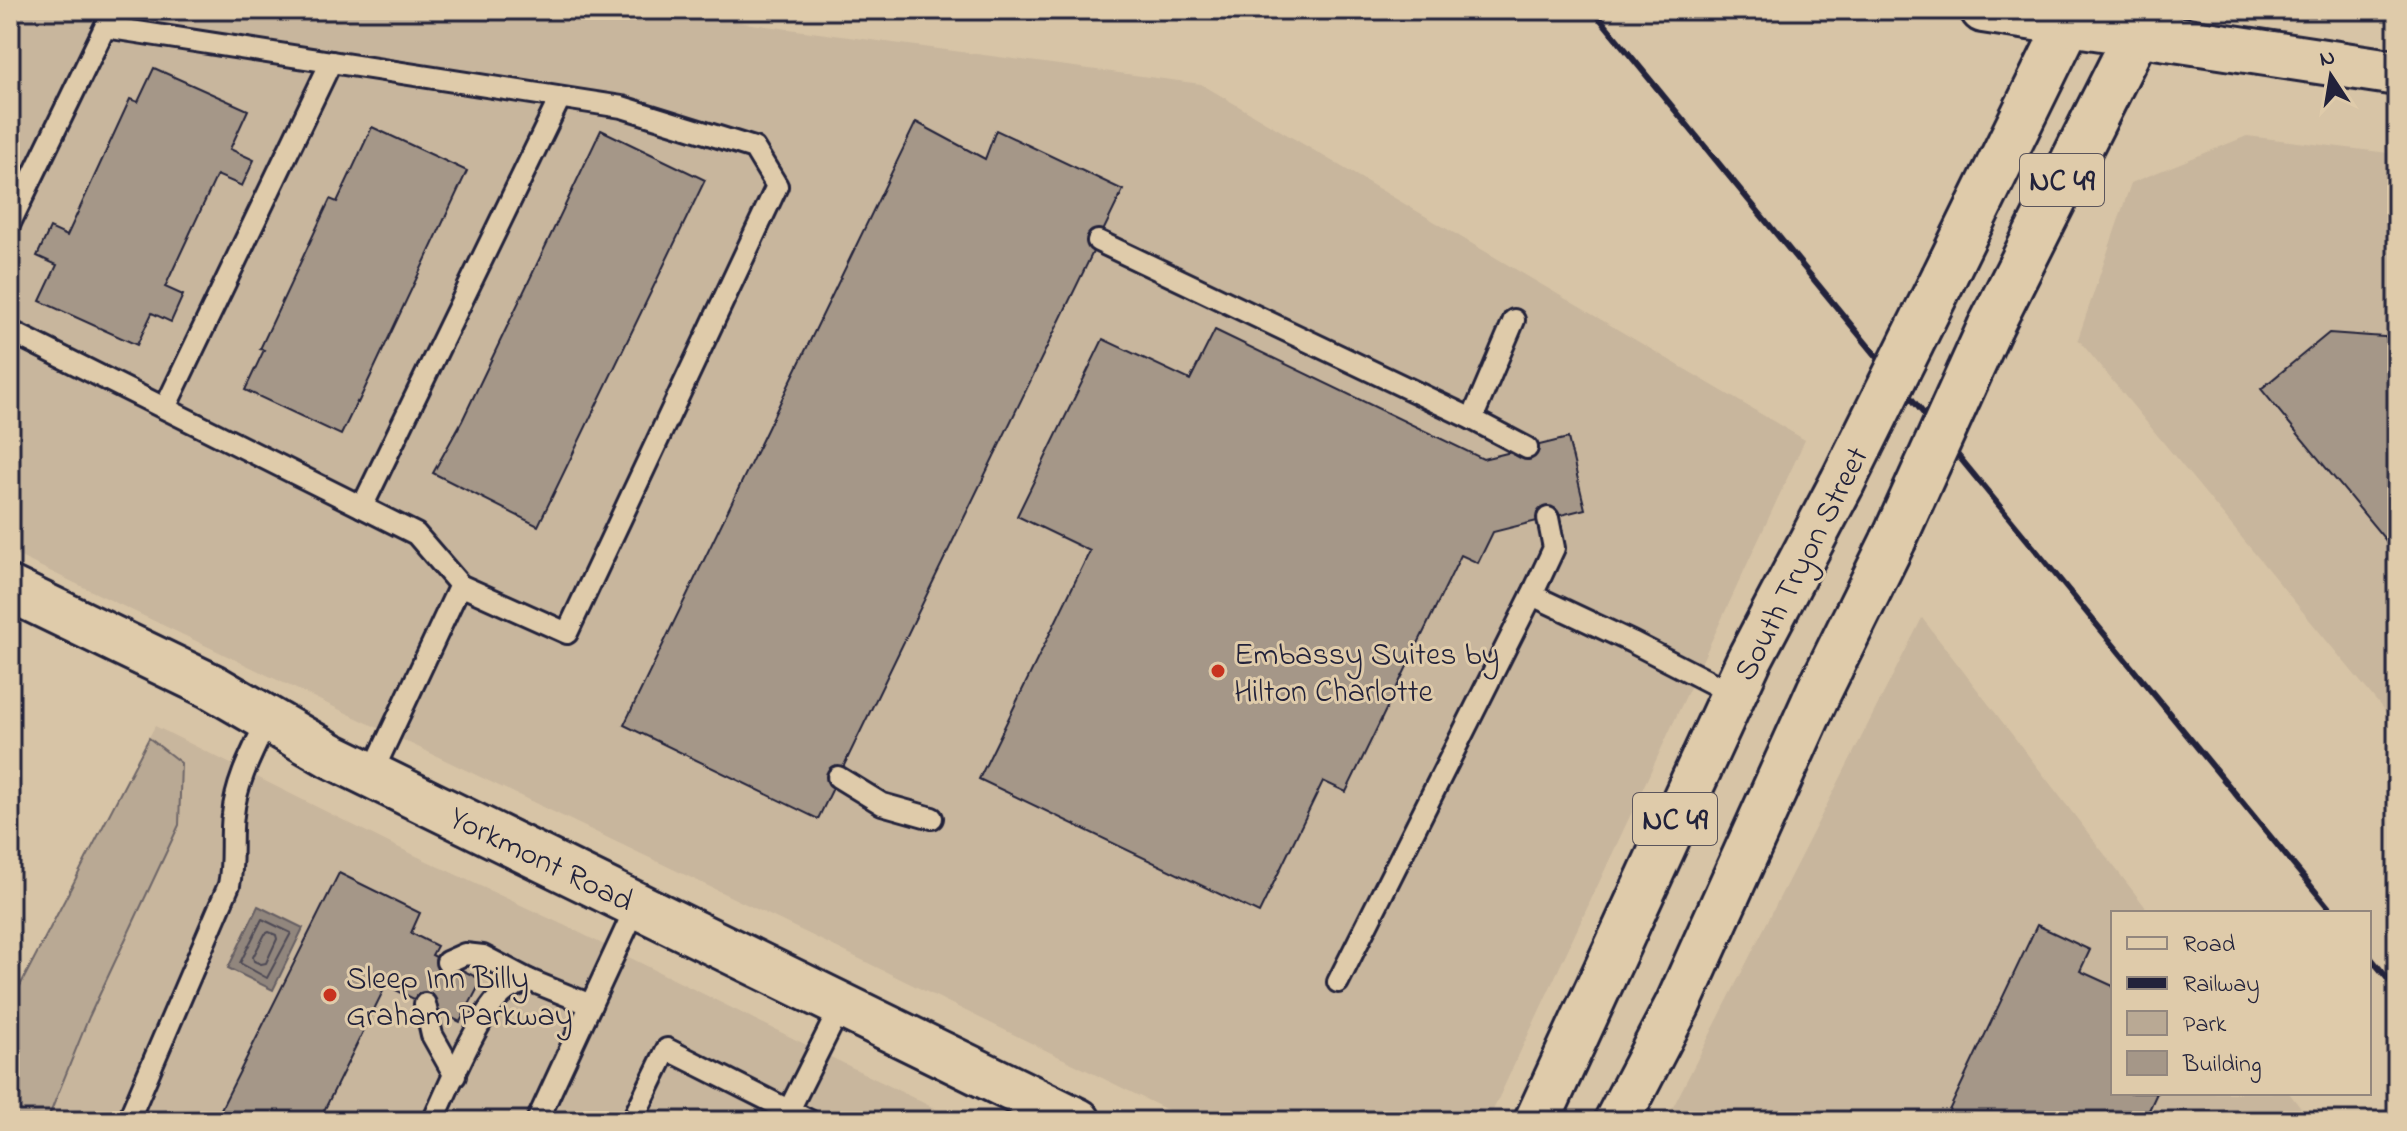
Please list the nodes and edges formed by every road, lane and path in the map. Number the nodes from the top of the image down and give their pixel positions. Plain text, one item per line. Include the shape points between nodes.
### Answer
1 (1983, 10) edge
2 (2072, 16) edge
3 (2143, 22) edge
4 (331, 62) junction
5 (2397, 73) edge
6 (560, 98) junction
7 (10, 223) edge
8 (1098, 241) dead end
9 (1514, 320) dead end
10 (10, 331) edge
11 (165, 408) junction
12 (1472, 419) junction
13 (1527, 448) dead end
14 (362, 507) junction
15 (1548, 518) dead end
16 (460, 585) junction
17 (10, 589) edge
18 (1532, 595) junction
19 (1733, 694) junction
20 (268, 719) junction
21 (371, 775) junction
22 (838, 777) dead end
23 (932, 818) dead end
24 (637, 905) junction
25 (447, 962) dead end
26 (529, 980) junction
27 (1338, 982) dead end
28 (425, 1004) dead end
29 (842, 1004) junction
30 (591, 1005) junction
31 (455, 1076) junction
32 (789, 1110) junction
33 (128, 1121) edge
34 (433, 1121) edge
35 (537, 1121) edge
36 (632, 1121) edge
37 (810, 1121) edge
38 (1078, 1121) edge
39 (1537, 1121) edge
40 (1617, 1121) edge

1 - 2 main road
2 - 3 main road
2 - 19 main road, South Tryon Street / NC 49, bridge
3 - 5 main road
3 - 40 main road, NC 49, bridge via 1990,327 1678,1004
4 - 6 lane
4 - 7 lane via 105,27
4 - 11 lane
6 - 14 lane
6 - 16 lane via 622,107 754,148 777,186 567,633
8 - 12 lane
9 - 12 lane
10 - 11 lane
11 - 14 lane
12 - 13 lane
14 - 16 lane via 416,534
15 - 18 lane via 1554,548
16 - 21 lane
17 - 20 main road, Yorkmont Road
18 - 19 lane
18 - 27 lane
19 - 39 main road, South Tryon Street / NC 49
20 - 21 main road, Yorkmont Road
20 - 33 lane via 242,776 233,815 229,885
21 - 24 main road, Yorkmont Road
22 - 23 lane via 882,804
24 - 29 main road, Yorkmont Road
24 - 30 lane
25 - 26 lane via 465,954 483,956
26 - 30 lane
26 - 31 lane via 494,1002
28 - 31 lane via 432,1035
29 - 32 lane
29 - 38 main road, Yorkmont Road
30 - 35 lane
31 - 34 lane
32 - 36 lane via 667,1049
32 - 37 lane

